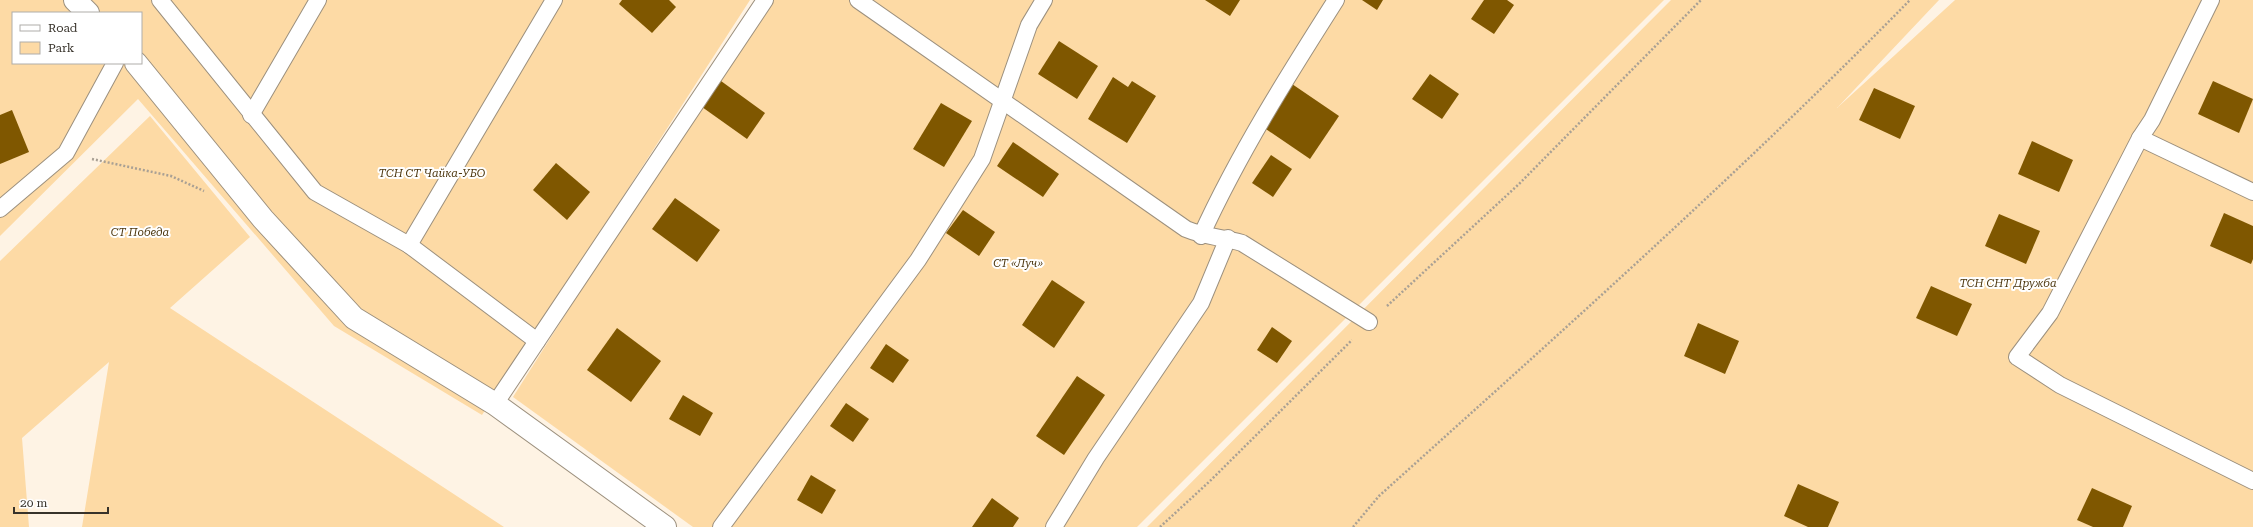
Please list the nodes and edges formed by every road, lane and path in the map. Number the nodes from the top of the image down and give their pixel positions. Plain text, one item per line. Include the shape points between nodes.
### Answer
1 (75, 0) edge
2 (160, 0) edge
3 (318, 0) edge
4 (554, 0) edge
5 (765, 0) edge
6 (858, 0) edge
7 (1044, 0) edge
8 (1336, 0) edge
9 (1701, 0) edge
10 (1910, 0) edge
11 (2211, 0) edge
12 (87, 12) edge
13 (114, 64) edge
14 (137, 64) edge
15 (1003, 101) junction
16 (251, 115) junction
17 (2140, 138) junction
18 (66, 153) junction
19 (206, 192) dead end
20 (2253, 192) edge
21 (0, 209) edge
22 (1201, 236) junction
23 (1228, 238) junction
24 (409, 245) junction
25 (1370, 322) junction
26 (536, 341) junction
27 (495, 404) junction
28 (2253, 481) edge
29 (665, 527) edge
30 (721, 527) edge
31 (1054, 527) edge
32 (1160, 527) edge
33 (1353, 527) edge

1 - 12 street
2 - 16 lane
3 - 16 lane
4 - 24 lane
5 - 26 lane
6 - 15 lane
7 - 15 lane via 1029,25
8 - 22 lane via 1238,160
9 - 25 path via 1519,184
10 - 33 path via 1816,95 1638,262 1379,496
11 - 17 lane via 2152,120
13 - 18 lane
14 - 27 street via 263,219 354,318
15 - 22 lane via 1186,229
15 - 30 lane via 982,159 918,260
16 - 24 lane via 315,192
17 - 20 lane
17 - 28 lane via 2050,313 2017,357 2060,385
18 - 19 path via 171,176
18 - 21 lane
22 - 23 lane
23 - 25 lane via 1242,243
23 - 31 lane via 1201,303 1096,458
24 - 26 lane
25 - 32 path via 1210,481
26 - 27 lane
27 - 29 street

